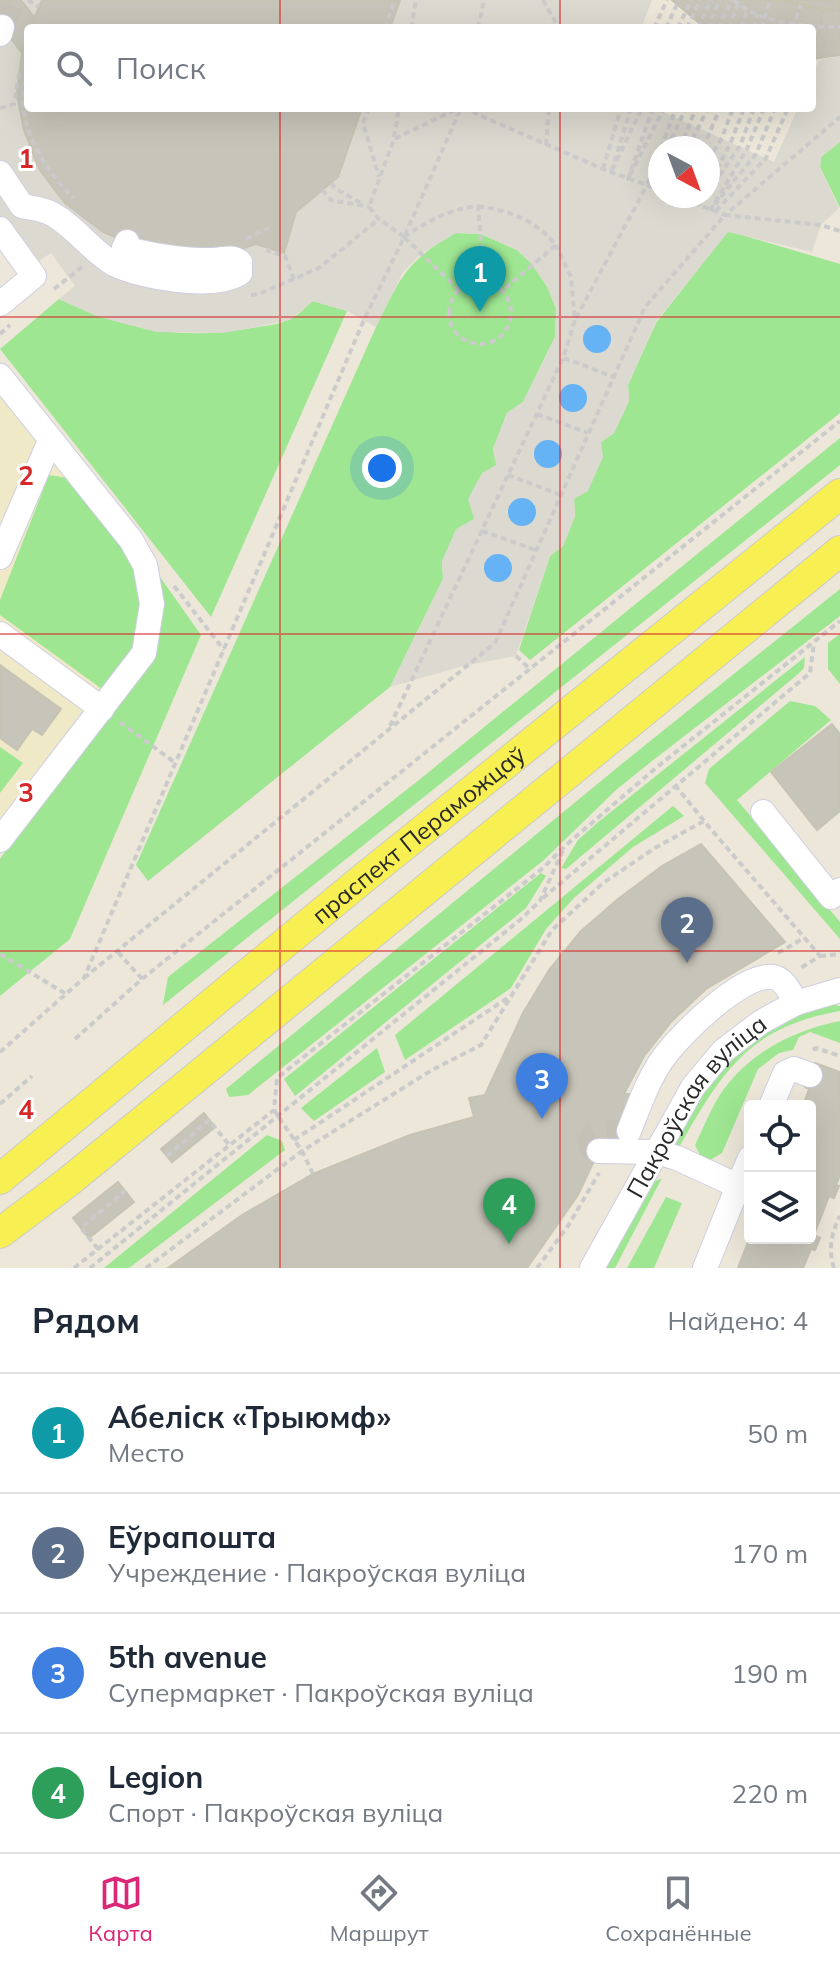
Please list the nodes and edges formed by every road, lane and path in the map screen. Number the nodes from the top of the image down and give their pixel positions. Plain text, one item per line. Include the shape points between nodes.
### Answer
1 (395, 0) edge
2 (416, 0) edge
3 (484, 0) edge
4 (543, 0) edge
5 (667, 0) edge
6 (679, 0) edge
7 (691, 0) edge
8 (700, 0) edge
9 (711, 0) edge
10 (720, 0) edge
11 (770, 0) edge
12 (26, 1) edge
13 (735, 1) edge
14 (801, 5) dead end
15 (39, 7) dead end
16 (747, 11) junction
17 (758, 14) junction
18 (766, 16) junction
19 (779, 20) junction
20 (786, 22) joint
21 (386, 24) edge
22 (412, 24) edge
23 (479, 24) edge
24 (556, 24) edge
25 (656, 24) edge
26 (668, 24) edge
27 (680, 24) edge
28 (689, 24) edge
29 (700, 24) edge
30 (709, 24) edge
31 (721, 24) edge
32 (730, 24) edge
33 (742, 24) edge
34 (754, 24) edge
35 (763, 24) edge
36 (777, 24) edge
37 (790, 24) edge
38 (795, 24) edge
39 (816, 26) edge
40 (840, 27) edge
41 (20, 69) dead end
42 (0, 108) edge
43 (26, 112) edge
44 (367, 112) edge
45 (398, 112) edge
46 (452, 112) edge
47 (459, 112) edge
48 (470, 112) edge
49 (549, 112) edge
50 (620, 112) edge
51 (630, 112) edge
52 (640, 112) edge
53 (652, 112) edge
54 (662, 112) edge
55 (675, 112) edge
56 (684, 112) edge
57 (694, 112) edge
58 (706, 112) edge
59 (718, 112) edge
60 (732, 112) edge
61 (742, 112) edge
62 (753, 112) edge
63 (762, 112) edge
64 (773, 112) edge
65 (786, 112) edge
66 (840, 117) edge
67 (666, 136) edge
68 (670, 136) edge
69 (685, 136) edge
70 (694, 136) edge
71 (708, 136) edge
72 (394, 139) junction
73 (720, 141) edge
74 (546, 145) junction
75 (720, 164) edge
76 (603, 169) junction
77 (611, 172) junction
78 (0, 173) edge
79 (720, 174) edge
80 (380, 179) junction
81 (628, 179) junction
82 (331, 183) dead end
83 (647, 185) joint
84 (322, 190) dead end
85 (75, 199) dead end
86 (478, 206) junction
87 (369, 207) junction
88 (708, 208) edge
89 (714, 210) junction
90 (725, 215) junction
91 (0, 229) edge
92 (840, 231) edge
93 (404, 237) junction
94 (127, 242) dead end
95 (556, 245) junction
96 (265, 258) dead end
97 (295, 279) dead end
98 (484, 281) junction
99 (459, 290) junction
100 (502, 291) junction
101 (0, 304) edge
102 (575, 320) junction
103 (563, 358) junction
104 (0, 376) edge
105 (614, 377) junction
106 (537, 414) junction
107 (840, 421) edge
108 (588, 433) junction
109 (50, 441) junction
110 (508, 475) junction
111 (840, 494) edge
112 (561, 495) junction
113 (482, 531) junction
114 (536, 550) junction
115 (840, 551) edge
116 (0, 557) edge
117 (840, 621) edge
118 (0, 634) edge
119 (814, 641) junction
120 (516, 656) dead end
121 (531, 670) junction
122 (102, 709) junction
123 (389, 727) junction
124 (174, 763) junction
125 (675, 785) junction
126 (763, 812) dead end
127 (704, 821) junction
128 (0, 840) edge
129 (565, 846) junction
130 (840, 890) edge
131 (540, 901) junction
132 (117, 951) junction
133 (0, 954) edge
134 (840, 954) edge
135 (820, 956) junction
136 (84, 978) junction
137 (142, 979) junction
138 (840, 990) edge
139 (791, 993) junction
140 (66, 994) junction
141 (514, 994) junction
142 (75, 1039) dead end
143 (0, 1042) edge
144 (5, 1048) junction
145 (816, 1048) dead end
146 (0, 1052) edge
147 (840, 1056) edge
148 (810, 1075) dead end
149 (32, 1076) dead end
150 (774, 1100) edge
151 (0, 1104) edge
152 (274, 1110) junction
153 (279, 1117) junction
154 (294, 1140) junction
155 (662, 1142) junction
156 (230, 1146) junction
157 (302, 1151) junction
158 (167, 1156) dead end
159 (604, 1160) joint
160 (744, 1172) edge
161 (313, 1174) dead end
162 (0, 1179) edge
163 (738, 1186) junction
164 (125, 1191) dead end
165 (840, 1216) edge
166 (0, 1233) edge
167 (98, 1249) junction
168 (74, 1268) edge
169 (90, 1268) edge
170 (146, 1268) edge
171 (537, 1268) edge
172 (592, 1268) edge
173 (705, 1268) edge
174 (834, 1268) edge

1 - 21 path
2 - 22 path
3 - 23 path
4 - 24 path
5 - 25 path
6 - 26 path
7 - 27 path
8 - 28 path
9 - 29 path
10 - 30 path
11 - 18 path
12 - 15 path
13 - 16 path
13 - 31 path
13 - 32 path
14 - 38 path
16 - 17 path
16 - 33 path
17 - 18 path
17 - 34 path
18 - 19 path
18 - 35 path
19 - 20 path
19 - 36 path
20 - 37 path
39 - 40 path
41 - 42 path via 14,104
43 - 85 path via 42,158
44 - 80 path via 363,123
45 - 72 path
46 - 72 path
47 - 93 path
48 - 74 path
49 - 74 path
50 - 76 path
51 - 77 path
52 - 77 path
53 - 81 path
54 - 81 path
55 - 67 path
56 - 68 path
57 - 69 path
58 - 70 path
59 - 71 path
60 - 73 path
61 - 75 path
62 - 79 path via 740,146
63 - 89 path
64 - 89 path via 756,154
65 - 89 path via 766,158
66 - 90 path
72 - 80 path
74 - 76 path
76 - 77 path
77 - 81 path
78 - 94 street via 22,206 50,213 116,265 164,278 207,281 240,273 240,262 234,258 164,258 124,248
80 - 87 path
81 - 83 path
82 - 87 path
83 - 102 path
84 - 87 path via 331,200
86 - 93 path via 455,208
86 - 95 path via 514,213
86 - 98 path
87 - 93 path
88 - 89 path
89 - 90 path
90 - 92 path
90 - 105 path via 645,307
91 - 101 street via 34,276
93 - 99 path
93 - 124 path
95 - 100 path
95 - 102 path via 571,277
96 - 97 path via 269,250 285,256
98 - 99 path
98 - 100 path
99 - 100 path via 450,303 450,323 461,339 481,345 500,338 511,320
102 - 103 path
103 - 105 path
103 - 106 path
104 - 109 street
105 - 108 path
106 - 108 path
106 - 110 path
107 - 121 path
108 - 112 path
109 - 116 street
109 - 122 street via 131,540 145,565 152,604 144,653
110 - 112 path
110 - 113 path
111 - 162 main road, праспект Пераможцаў
112 - 114 path
113 - 114 path
113 - 123 path
114 - 123 path via 495,643
115 - 166 main road, праспект Пераможцаў
117 - 119 path
118 - 122 street
119 - 125 path via 810,673
119 - 129 path
120 - 121 path
121 - 137 path
122 - 124 path
122 - 128 street
123 - 132 path
124 - 136 path
125 - 127 path
125 - 131 path
126 - 130 street via 831,897
127 - 135 path
127 - 141 path via 603,883 552,930
129 - 131 path
129 - 152 path via 277,1078
131 - 153 path
132 - 136 path
132 - 137 path
133 - 140 path
134 - 135 path
135 - 139 path via 797,970
136 - 140 path
137 - 142 path
138 - 139 street, Пакроўская вуліца
139 - 155 street, Пакроўская вуліца via 723,1051 693,1087
139 - 155 street via 775,976 757,978 689,1029 663,1058 627,1131
140 - 144 path
141 - 154 path
141 - 157 path via 481,1045
143 - 144 path
144 - 146 path
145 - 147 path
148 - 150 street via 794,1069 785,1073
149 - 151 path
152 - 153 path
152 - 156 path
153 - 154 path
153 - 169 path
154 - 157 path
155 - 159 street
155 - 163 street via 677,1158
155 - 172 street, Пакроўская вуліца
156 - 158 path via 209,1120
156 - 167 path
157 - 161 path
157 - 170 path
159 - 171 path via 568,1226
160 - 163 street
163 - 173 street
164 - 167 path via 81,1228
165 - 174 path via 830,1247
167 - 168 path

